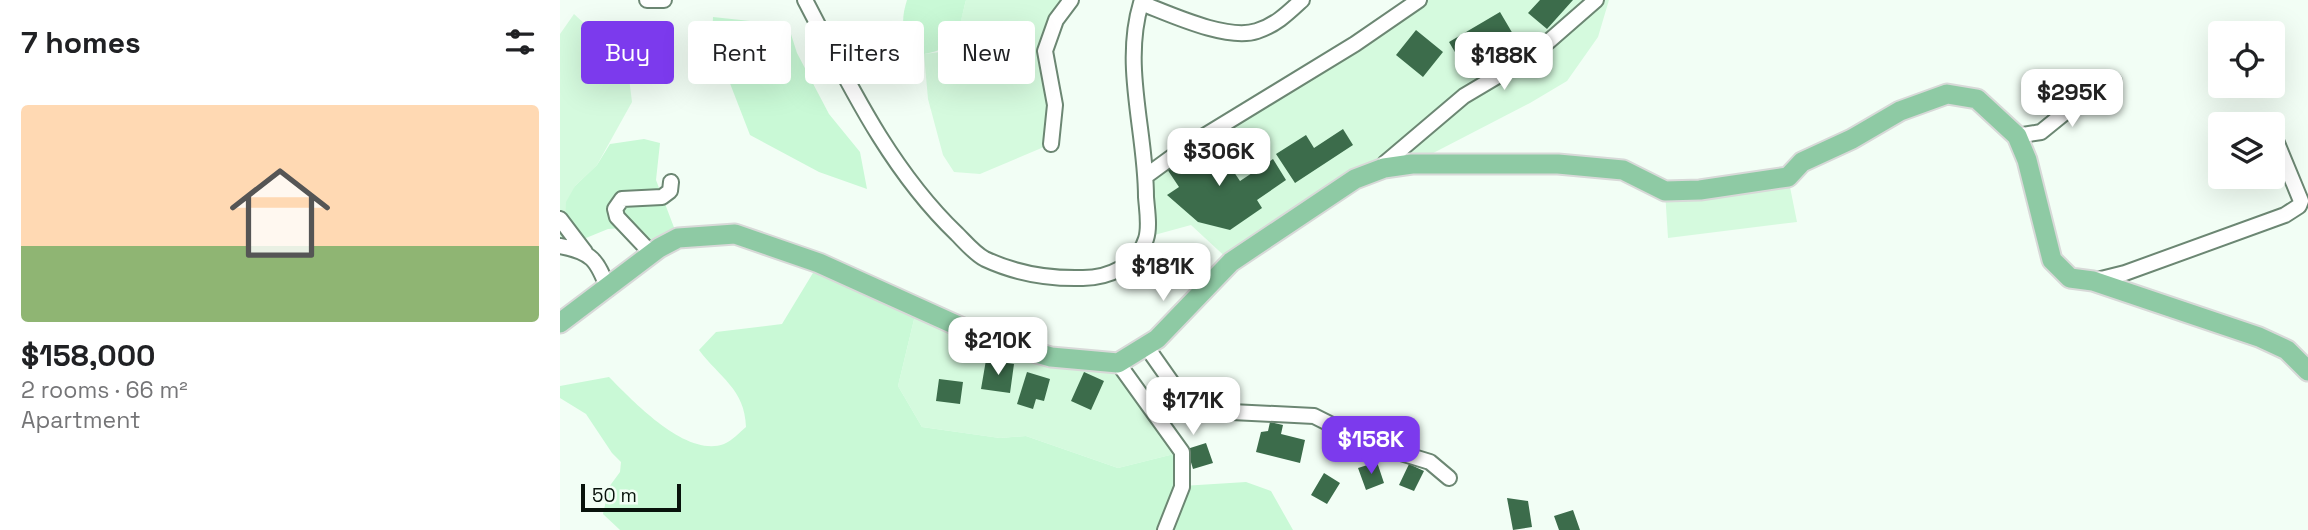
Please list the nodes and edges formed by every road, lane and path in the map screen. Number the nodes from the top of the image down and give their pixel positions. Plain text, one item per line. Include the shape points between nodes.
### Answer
1 (647, 0) edge
2 (664, 0) edge
3 (805, 0) edge
4 (1071, 0) edge
5 (1302, 0) edge
6 (1419, 0) edge
7 (1596, 0) edge
8 (1141, 1) edge
9 (2114, 82) dead end
10 (2017, 136) junction
11 (1051, 144) dead end
12 (2285, 162) edge
13 (1384, 168) junction
14 (1146, 176) junction
15 (671, 183) dead end
16 (560, 219) edge
17 (560, 246) edge
18 (586, 253) junction
19 (652, 254) junction
20 (2093, 281) junction
21 (608, 289) junction
22 (560, 323) edge
23 (1146, 346) junction
24 (1118, 363) junction
25 (2308, 371) edge
26 (1449, 478) dead end
27 (1165, 530) edge

1 - 2 street
3 - 14 street via 866,116 930,208 983,258 1049,278 1117,272 1139,253 1147,237
4 - 11 street via 1056,20 1045,51 1055,106
5 - 8 street via 1280,21 1254,32 1210,29
6 - 14 street
7 - 13 street via 1533,55 1464,96
8 - 14 street via 1134,26 1134,78
9 - 10 street via 2094,89 2040,132
10 - 13 main road via 1977,99 1947,94 1900,111 1802,162 1788,177 1700,190 1665,191 1623,170 1558,164
10 - 20 main road via 2052,260 2070,278
12 - 20 street via 2301,201 2285,215
13 - 23 main road via 1355,179 1231,262
15 - 19 street via 662,197 622,199 615,209 617,217
16 - 18 street
17 - 18 street
18 - 21 street via 599,265
19 - 21 main road
19 - 24 main road via 678,238 735,234 819,263 987,340 1051,358
20 - 25 main road via 2259,337 2287,350
21 - 22 main road
23 - 24 main road
23 - 26 street via 1191,410 1314,416 1368,443 1430,462
24 - 27 street via 1182,452 1182,486

